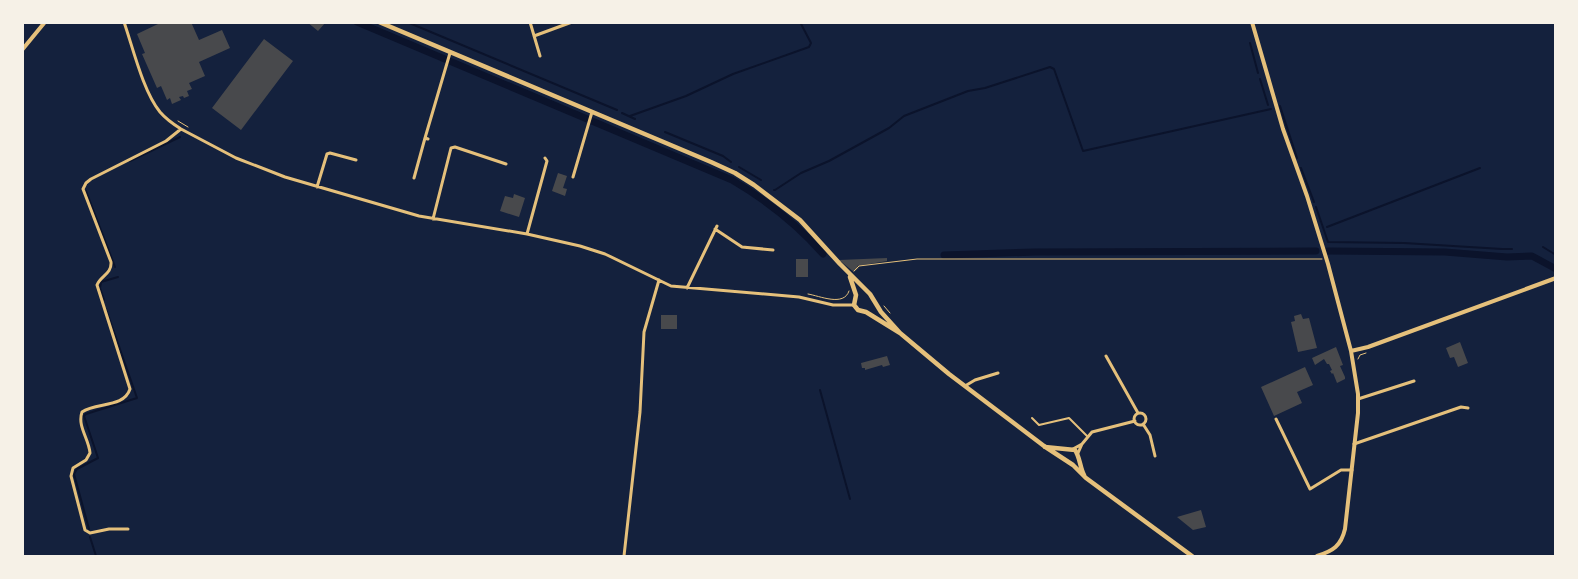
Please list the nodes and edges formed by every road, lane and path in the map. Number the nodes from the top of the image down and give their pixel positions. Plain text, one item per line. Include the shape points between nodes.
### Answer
1 (45, 22) edge
2 (124, 22) edge
3 (379, 22) edge
4 (530, 22) edge
5 (572, 22) edge
6 (1252, 22) edge
7 (534, 36) junction
8 (22, 50) edge
9 (449, 55) junction
10 (540, 56) dead end
11 (592, 112) junction
12 (173, 118) dead end
13 (191, 128) dead end
14 (181, 129) junction
15 (545, 158) dead end
16 (356, 160) dead end
17 (506, 164) dead end
18 (573, 177) dead end
19 (414, 178) dead end
20 (317, 187) junction
21 (432, 219) junction
22 (527, 234) junction
23 (773, 250) dead end
24 (1321, 259) dead end
25 (848, 273) junction
26 (1556, 278) edge
27 (659, 280) junction
28 (687, 288) junction
29 (868, 292) junction
30 (856, 295) junction
31 (874, 302) junction
32 (854, 305) junction
33 (886, 308) dead end
34 (866, 312) junction
35 (891, 317) dead end
36 (900, 333) junction
37 (1351, 351) junction
38 (1106, 356) dead end
39 (998, 373) dead end
40 (1414, 381) dead end
41 (964, 386) junction
42 (1358, 399) junction
43 (1468, 408) dead end
44 (1138, 413) junction
45 (1032, 418) dead end
46 (1276, 419) dead end
47 (1135, 421) junction
48 (1143, 424) junction
49 (1088, 436) junction
50 (1082, 444) junction
51 (1354, 444) junction
52 (1044, 446) junction
53 (1071, 450) junction
54 (1078, 455) junction
55 (1155, 456) dead end
56 (1066, 460) junction
57 (1071, 463) junction
58 (1352, 470) junction
59 (1086, 478) junction
60 (128, 529) dead end
61 (624, 556) edge
62 (1192, 556) edge
63 (1317, 556) edge

1 - 8 street
2 - 14 street via 155,105
3 - 9 main road
4 - 7 street
5 - 7 street
6 - 37 street via 1283,129 1317,228
7 - 10 street
9 - 11 main road
9 - 19 street
11 - 18 street
11 - 25 main road via 750,182 800,220
12 - 13 path
14 - 20 street via 254,166
14 - 60 street via 166,141 91,179 83,189 111,262 109,271 97,285 130,389 125,398 82,412 81,423 90,453 86,460 73,468 71,476 85,530 90,533
15 - 22 street via 547,161
16 - 20 street via 327,154
17 - 21 street via 452,148
20 - 21 street
21 - 22 street
22 - 27 street via 580,246
23 - 28 street via 742,248 716,227
24 - 25 path via 917,259 859,266
25 - 29 main road
25 - 30 main road
26 - 37 street
27 - 28 street
27 - 61 street via 644,332 640,412
28 - 32 street
29 - 30 main road
29 - 31 main road
30 - 32 main road
31 - 34 main road
31 - 36 main road
32 - 34 main road
33 - 35 path
34 - 36 main road
36 - 41 main road
37 - 42 street
38 - 44 street
39 - 41 street
40 - 42 street
41 - 52 main road
42 - 51 street
43 - 51 street via 1461,407
44 - 47 street
44 - 48 street via 1145,415
45 - 49 lane via 1039,425 1068,418
46 - 58 street via 1310,489 1341,470
47 - 48 street
47 - 49 street via 1095,431
48 - 55 street via 1150,435
49 - 50 street
50 - 53 street
50 - 54 street
51 - 58 street
52 - 53 main road
52 - 56 main road
53 - 54 main road
53 - 56 main road via 1065,453
54 - 57 main road via 1076,462
54 - 59 main road
56 - 57 main road
57 - 59 main road
58 - 63 street via 1343,538 1337,548
59 - 62 main road

